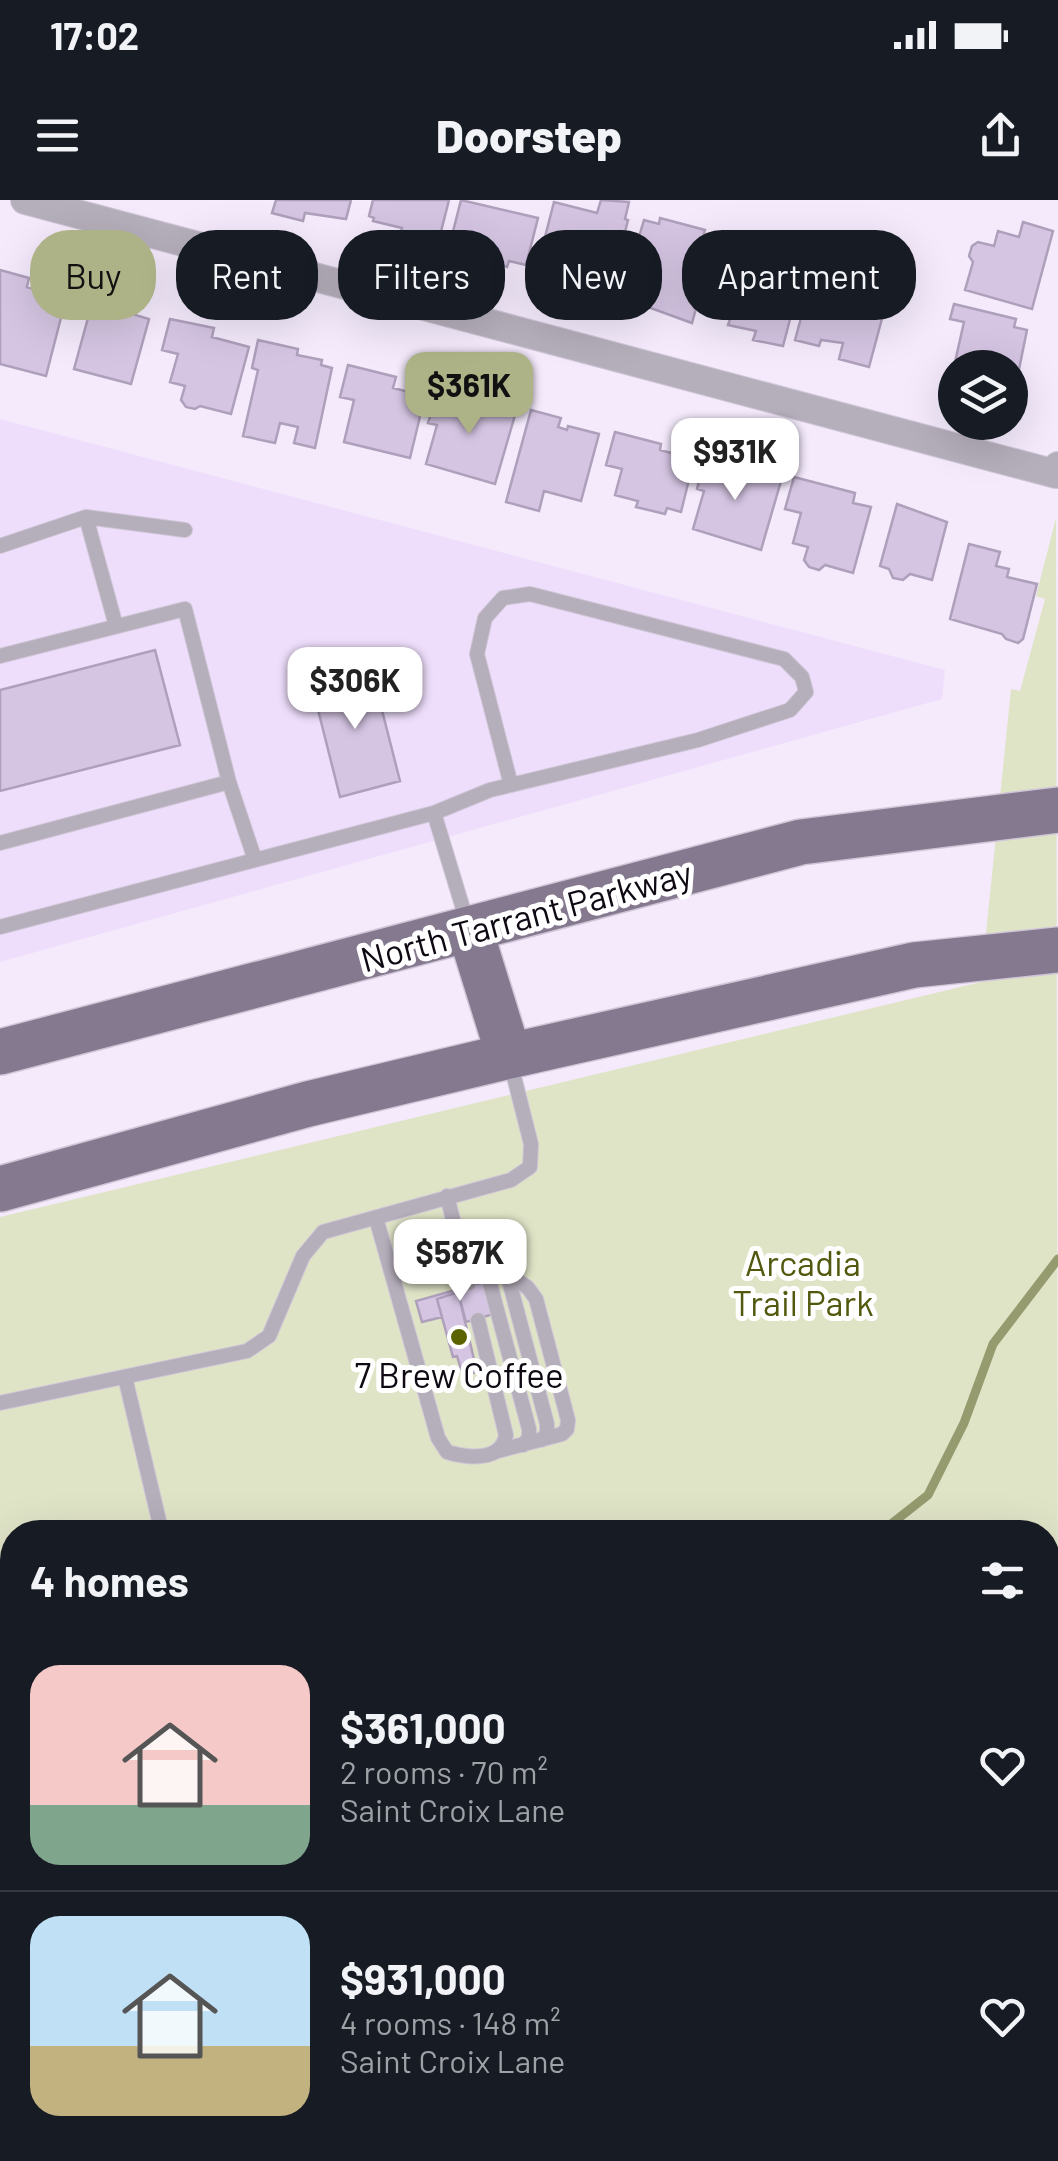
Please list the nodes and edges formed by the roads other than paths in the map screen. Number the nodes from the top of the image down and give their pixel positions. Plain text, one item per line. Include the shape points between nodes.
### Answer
1 (25, 200) edge
2 (1057, 470) edge
3 (86, 518) junction
4 (185, 530) dead end
5 (0, 546) edge
6 (116, 626) junction
7 (0, 656) edge
8 (229, 782) junction
9 (512, 784) junction
10 (1058, 810) edge
11 (434, 814) junction
12 (0, 843) edge
13 (254, 860) junction
14 (0, 927) edge
15 (470, 930) junction
16 (1058, 950) edge
17 (0, 1052) edge
18 (509, 1056) junction
19 (0, 1190) edge
20 (446, 1196) junction
21 (376, 1218) junction
22 (457, 1236) junction
23 (482, 1254) junction
24 (469, 1283) dead end
25 (478, 1320) dead end
26 (124, 1377) junction
27 (0, 1403) edge
28 (522, 1445) junction
29 (497, 1452) junction
30 (160, 1520) edge

1 - 2 street
3 - 4 lane
3 - 5 lane
3 - 6 lane
6 - 7 lane
6 - 8 lane via 185,609
8 - 12 lane
8 - 13 lane
9 - 9 lane via 698,740 790,710 806,692 802,676 784,658 530,594 504,598 485,618 476,654
9 - 11 lane
10 - 15 main road, North Tarrant Parkway via 801,842
11 - 13 lane
11 - 15 lane
13 - 14 lane
15 - 17 main road, North Tarrant Parkway
15 - 18 main road
16 - 18 main road via 914,966
18 - 19 main road
18 - 20 lane via 531,1144 530,1167 511,1180
20 - 21 lane
20 - 22 lane
21 - 26 lane via 323,1232 303,1256 269,1336 247,1351
21 - 29 lane via 438,1438 447,1452 466,1458
22 - 23 lane
22 - 24 lane
23 - 28 lane via 529,1429
23 - 28 lane via 507,1272 547,1424 541,1440
25 - 29 lane via 506,1435
26 - 27 lane
26 - 30 lane
28 - 29 lane

